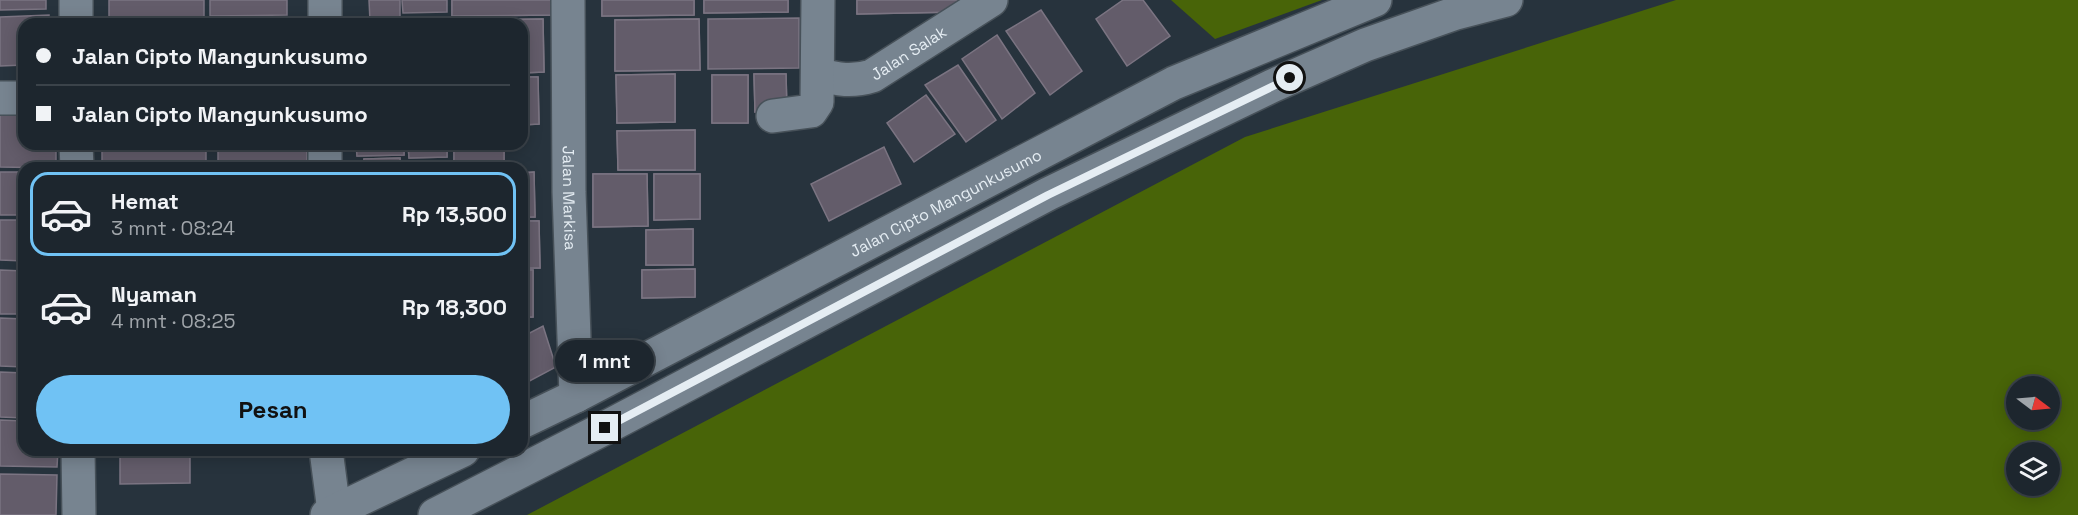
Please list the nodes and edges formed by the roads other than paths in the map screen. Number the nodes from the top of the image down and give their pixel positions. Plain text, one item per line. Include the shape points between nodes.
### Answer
1 (76, 0) edge
2 (325, 0) edge
3 (568, 0) edge
4 (818, 0) edge
5 (991, 0) edge
6 (1375, 0) edge
7 (1506, 0) edge
8 (1453, 7) edge
9 (76, 18) edge
10 (325, 18) edge
11 (819, 74) junction
12 (0, 98) edge
13 (18, 98) edge
14 (773, 116) dead end
15 (576, 396) junction
16 (528, 419) edge
17 (78, 456) edge
18 (326, 456) edge
19 (450, 456) edge
20 (331, 513) edge
21 (79, 515) edge
22 (435, 515) edge

1 - 9 street
2 - 10 street
3 - 15 street, Jalan Markisa
4 - 11 street
5 - 11 street, Jalan Salak via 872,76 856,81
6 - 15 street, Jalan Cipto Mangunkusumo via 1174,83
7 - 8 street
8 - 22 street via 1272,86 1069,184
11 - 14 street via 817,102 811,111
12 - 13 street
15 - 16 street, Jalan Cipto Mangunkusumo
17 - 21 street
18 - 20 street
19 - 20 street

